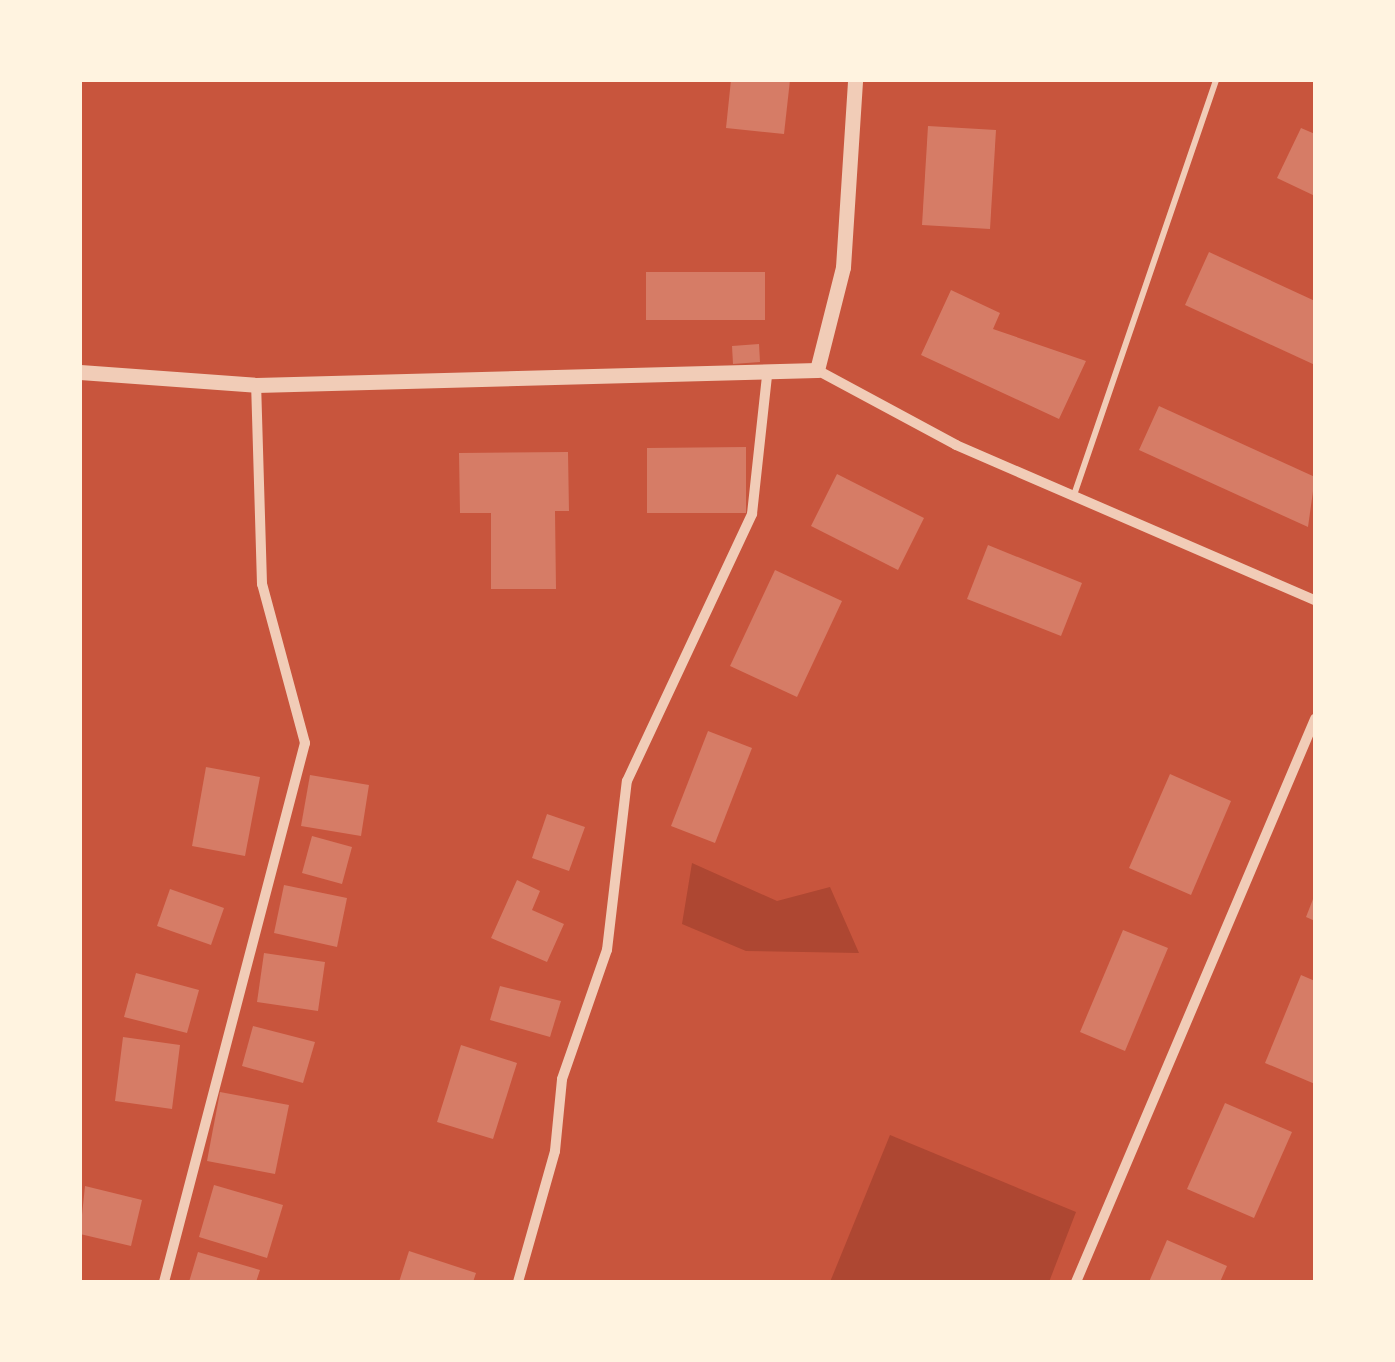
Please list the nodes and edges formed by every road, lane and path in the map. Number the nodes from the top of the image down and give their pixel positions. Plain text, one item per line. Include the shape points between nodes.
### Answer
1 (854, 80) edge
2 (1216, 80) edge
3 (818, 370) junction
4 (80, 372) edge
5 (767, 377) junction
6 (256, 385) junction
7 (1074, 496) junction
8 (1315, 600) edge
9 (1315, 719) edge
10 (164, 1282) edge
11 (518, 1282) edge
12 (1076, 1282) edge

1 - 3 street via 843,268
2 - 7 lane
3 - 5 street
3 - 7 street
4 - 6 street
5 - 6 street
5 - 11 street via 752,514 627,780 607,950 562,1079 554,1151
6 - 10 street via 262,584 305,743
7 - 8 street
9 - 12 street

